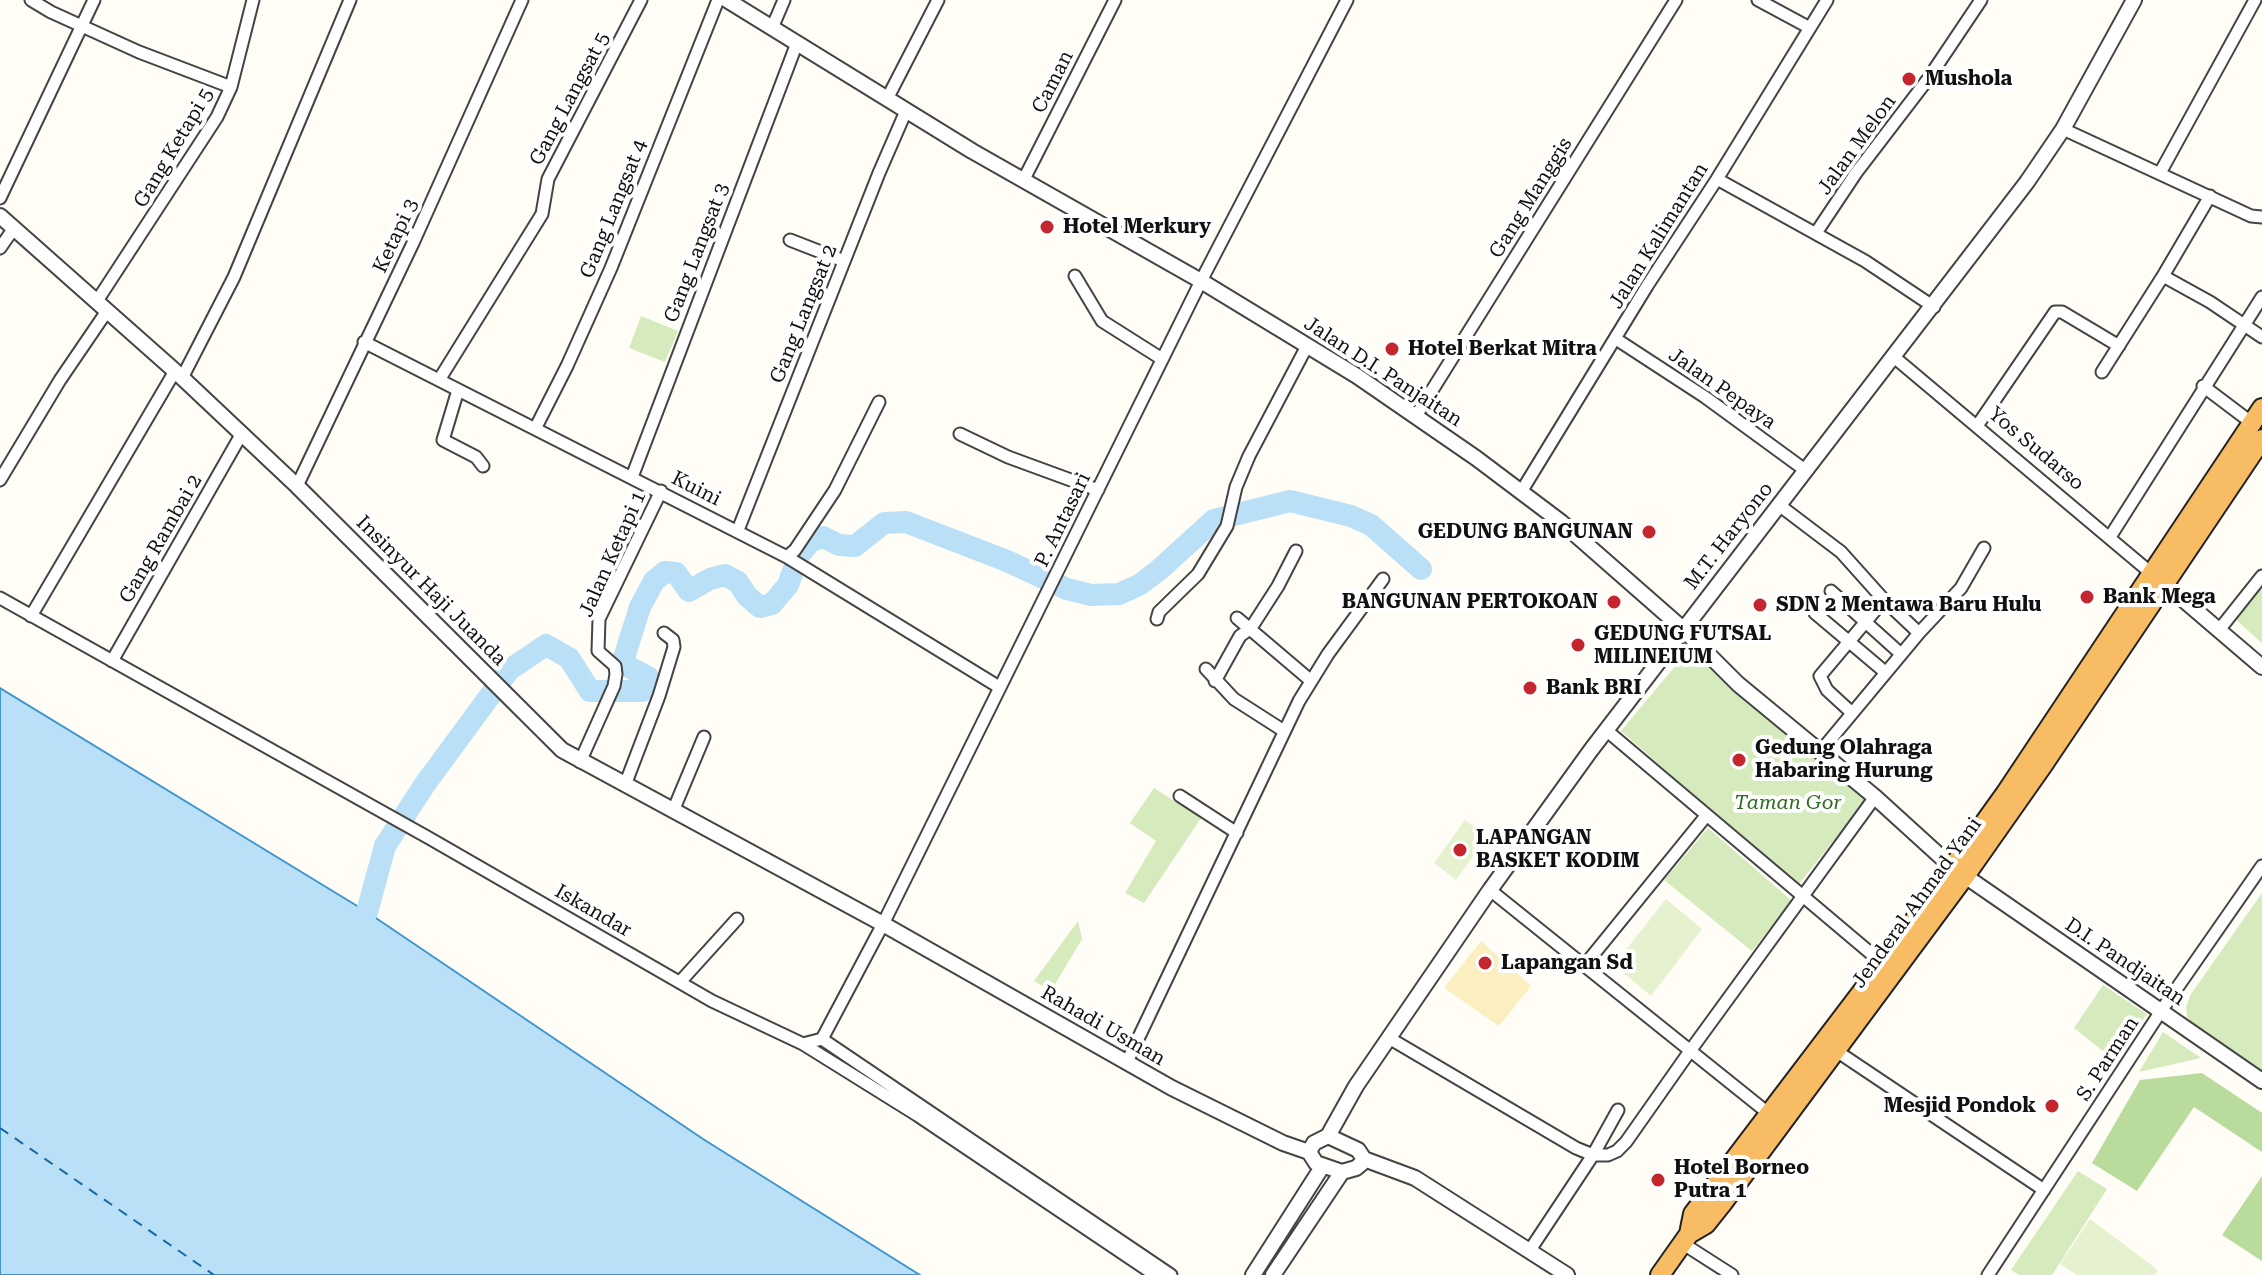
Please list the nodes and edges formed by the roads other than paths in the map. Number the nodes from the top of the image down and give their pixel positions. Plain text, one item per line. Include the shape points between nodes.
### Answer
1 (31, 0) edge
2 (94, 0) edge
3 (253, 0) edge
4 (350, 0) edge
5 (522, 0) edge
6 (641, 0) edge
7 (718, 0) edge
8 (727, 0) edge
9 (784, 0) edge
10 (938, 0) edge
11 (1115, 0) edge
12 (1347, 0) edge
13 (1676, 0) edge
14 (1758, 0) edge
15 (1827, 0) edge
16 (1981, 0) edge
17 (2134, 0) edge
18 (2255, 0) edge
19 (83, 24) junction
20 (772, 28) junction
21 (1810, 28) junction
22 (797, 43) junction
23 (231, 87) junction
24 (887, 99) junction
25 (906, 111) junction
26 (2063, 129) junction
27 (2160, 173) junction
28 (1717, 179) junction
29 (1023, 181) junction
30 (2210, 196) junction
31 (0, 198) edge
32 (0, 216) edge
33 (2262, 217) edge
34 (14, 228) junction
35 (1816, 233) junction
36 (790, 240) dead end
37 (0, 248) edge
38 (844, 261) junction
39 (1075, 276) dead end
40 (2163, 276) junction
41 (1201, 281) junction
42 (2262, 297) edge
43 (102, 306) junction
44 (1934, 307) junction
45 (2244, 324) junction
46 (2262, 337) edge
47 (1616, 339) junction
48 (364, 342) junction
49 (1307, 346) junction
50 (2119, 346) junction
51 (1894, 357) junction
52 (1162, 359) junction
53 (2102, 372) dead end
54 (179, 374) junction
55 (439, 380) junction
56 (2203, 386) junction
57 (458, 390) junction
58 (879, 402) dead end
59 (2257, 415) edge
60 (1416, 416) junction
61 (1977, 426) junction
62 (535, 429) junction
63 (960, 434) dead end
64 (241, 435) junction
65 (2262, 439) edge
66 (483, 466) dead end
67 (1805, 470) junction
68 (632, 477) junction
69 (0, 480) edge
70 (297, 486) junction
71 (1098, 490) junction
72 (661, 491) junction
73 (1521, 492) junction
74 (1779, 505) junction
75 (738, 530) junction
76 (2110, 537) junction
77 (1984, 548) dead end
78 (1296, 551) dead end
79 (789, 558) junction
80 (2262, 576) edge
81 (2158, 578) junction
82 (1383, 579) dead end
83 (1831, 591) dead end
84 (0, 598) edge
85 (1884, 600) junction
86 (1815, 613) dead end
87 (31, 616) junction
88 (1237, 618) dead end
89 (1157, 619) dead end
90 (1867, 622) junction
91 (1251, 628) junction
92 (1683, 629) junction
93 (2219, 630) junction
94 (664, 633) dead end
95 (1919, 633) junction
96 (1850, 641) junction
97 (1901, 654) junction
98 (112, 661) junction
99 (2262, 667) edge
100 (1206, 669) dead end
101 (1885, 672) junction
102 (1310, 680) junction
103 (1215, 681) junction
104 (999, 687) junction
105 (1852, 713) junction
106 (1606, 730) junction
107 (1284, 731) junction
108 (704, 737) dead end
109 (1820, 752) junction
110 (580, 762) junction
111 (625, 785) junction
112 (1180, 796) dead end
113 (1875, 797) junction
114 (673, 811) junction
115 (1706, 816) junction
116 (1237, 833) junction
117 (2262, 866) edge
118 (1958, 872) junction
119 (1490, 890) junction
120 (1802, 897) junction
121 (737, 919) dead end
122 (883, 924) junction
123 (1584, 966) junction
124 (1888, 968) junction
125 (680, 982) junction
126 (2161, 1011) junction
127 (1389, 1038) junction
128 (822, 1039) junction
129 (803, 1044) junction
130 (1835, 1050) junction
131 (1690, 1051) junction
132 (1127, 1062) junction
133 (2262, 1081) edge
134 (1618, 1110) dead end
135 (1768, 1113) junction
136 (1328, 1136) junction
137 (1309, 1152) junction
138 (1593, 1155) junction
139 (1364, 1159) junction
140 (1322, 1167) junction
141 (1342, 1172) junction
142 (2044, 1190) junction
143 (1685, 1239) junction
144 (1530, 1250) junction
145 (1155, 1275) edge
146 (1171, 1275) edge
147 (1253, 1275) edge
148 (1273, 1275) edge
149 (1567, 1275) edge
150 (1660, 1275) edge
151 (1732, 1275) edge
152 (1988, 1275) edge

1 - 19 street
2 - 19 street
3 - 23 street, Gang Ketapi 5
4 - 54 street via 234,277
5 - 48 street, Ketapi 3
6 - 55 street, Gang Langsat 5 via 548,179 542,214
7 - 62 street, Gang Langsat 4 via 611,268
8 - 20 street, Jalan D.I. Panjaitan
9 - 20 street
10 - 24 street
11 - 29 street, Caman
12 - 41 street, P. Antasari
13 - 60 street, Gang Manggis
14 - 21 street
15 - 21 street, Jalan Kalimantan
16 - 35 street, Jalan Melon
17 - 26 street, M.T. Haryono
18 - 27 street
19 - 23 street
19 - 31 street
20 - 22 street, Jalan D.I. Panjaitan
21 - 28 street, Jalan Kalimantan
22 - 24 street, Jalan D.I. Panjaitan
22 - 68 street, Gang Langsat 3
23 - 43 street, Gang Ketapi 5
24 - 25 street, Jalan D.I. Panjaitan
25 - 29 street, Jalan D.I. Panjaitan
25 - 38 street, Gang Langsat 2
26 - 27 street
26 - 44 street, M.T. Haryono
27 - 30 street
28 - 35 street
28 - 47 street, Jalan Kalimantan
29 - 41 street, Jalan D.I. Panjaitan
30 - 33 street
30 - 40 street
32 - 34 street, Insinyur Haji Juanda
34 - 37 street
34 - 43 street, Insinyur Haji Juanda
35 - 44 street
36 - 38 street
38 - 75 street, Gang Langsat 2
39 - 52 street via 1102,321
40 - 45 street
40 - 50 street
41 - 49 street, Jalan D.I. Panjaitan
41 - 52 street, P. Antasari
42 - 45 street
43 - 54 street, Insinyur Haji Juanda
43 - 69 street, Gang Ketapi 5
44 - 51 street, M.T. Haryono
45 - 46 street
45 - 56 street
47 - 67 street, Jalan Pepaya
47 - 73 street, Jalan Kalimantan
48 - 55 street, Kuini
48 - 70 street, Ketapi 3
49 - 60 street, Jalan D.I. Panjaitan
49 - 89 street via 1255,442 1230,513 1198,574
50 - 53 street
50 - 61 street via 2055,312
51 - 61 street, Yos Sudarso
51 - 67 street, M.T. Haryono
52 - 71 street, P. Antasari
54 - 64 street, Insinyur Haji Juanda
54 - 87 street
55 - 57 street, Kuini
56 - 59 street
56 - 76 street
57 - 62 street, Kuini
57 - 66 street via 443,440
58 - 79 street via 835,490
59 - 81 highway via 2175,539
60 - 73 street, Jalan D.I. Panjaitan
61 - 76 street, Yos Sudarso
62 - 68 street, Kuini
63 - 71 street
64 - 70 street, Insinyur Haji Juanda
64 - 98 street, Gang Rambai 2
65 - 81 highway via 2196,537
67 - 74 street, M.T. Haryono
68 - 72 street, Kuini
70 - 110 street, Insinyur Haji Juanda
71 - 104 street, P. Antasari
72 - 75 street, Kuini
72 - 110 street, Jalan Ketapi 1 via 599,619 598,651 615,666 614,686
73 - 92 street, Jalan D.I. Panjaitan
74 - 85 street via 1841,552
74 - 92 street, M.T. Haryono
75 - 79 street, Kuini
76 - 81 street, Yos Sudarso
77 - 95 street via 1961,588
78 - 91 street
79 - 104 street, Kuini
80 - 93 street
81 - 93 street, Yos Sudarso
81 - 118 highway, Jenderal Ahmad Yani
81 - 118 highway, Jenderal Ahmad Yani via 2116,625
82 - 102 street
83 - 90 street
84 - 87 street, Iskandar
85 - 90 street
85 - 95 street
86 - 96 street
87 - 98 street, Iskandar
88 - 91 street
90 - 96 street
90 - 97 street
91 - 102 street
91 - 103 street via 1240,636
92 - 106 street, M.T. Haryono
92 - 109 street, Jalan D.I. Panjaitan via 1738,684
93 - 99 street, Yos Sudarso
94 - 111 street via 674,647
95 - 97 street
96 - 101 street
96 - 105 street via 1820,676
97 - 101 street
98 - 125 street, Iskandar
100 - 103 street
101 - 105 street
102 - 107 street
103 - 107 street
104 - 122 street, P. Antasari
105 - 109 street
106 - 115 street
106 - 119 street, M.T. Haryono
107 - 116 street
108 - 114 street
109 - 113 street, Jalan D.I. Panjaitan
110 - 111 street, Insinyur Haji Juanda
111 - 114 street, Insinyur Haji Juanda
112 - 116 street
113 - 118 street, Jalan D.I. Panjaitan
113 - 120 street
114 - 122 street, Insinyur Haji Juanda
115 - 120 street
115 - 123 street
116 - 132 street
117 - 126 street, S. Parman
118 - 124 highway, Jenderal Ahmad Yani
118 - 126 street, D.I. Pandjaitan
119 - 123 street
119 - 127 street, M.T. Haryono
120 - 124 street
120 - 131 street
121 - 125 street
122 - 128 street, P. Antasari
122 - 132 street, Rahadi Usman
123 - 131 street
124 - 130 highway, Jenderal Ahmad Yani
124 - 135 highway, Jenderal Ahmad Yani
125 - 129 street, Iskandar
126 - 133 street, D.I. Pandjaitan
126 - 142 street, S. Parman
127 - 136 street, M.T. Haryono
127 - 138 street
128 - 129 street
128 - 146 street
129 - 145 street, Iskandar
130 - 142 street
130 - 143 highway, Jenderal Ahmad Yani via 1722,1204
131 - 135 street
131 - 138 street via 1626,1142 1608,1155
132 - 137 street, Rahadi Usman
134 - 138 street
135 - 143 highway, Jenderal Ahmad Yani via 1693,1214
136 - 137 street
136 - 139 street via 1354,1147
137 - 140 street
138 - 144 street
139 - 141 street
139 - 144 street via 1415,1178
140 - 141 street
140 - 147 street
141 - 148 street
142 - 152 street, S. Parman
143 - 150 highway, Jenderal Ahmad Yani
143 - 151 street
144 - 149 street

